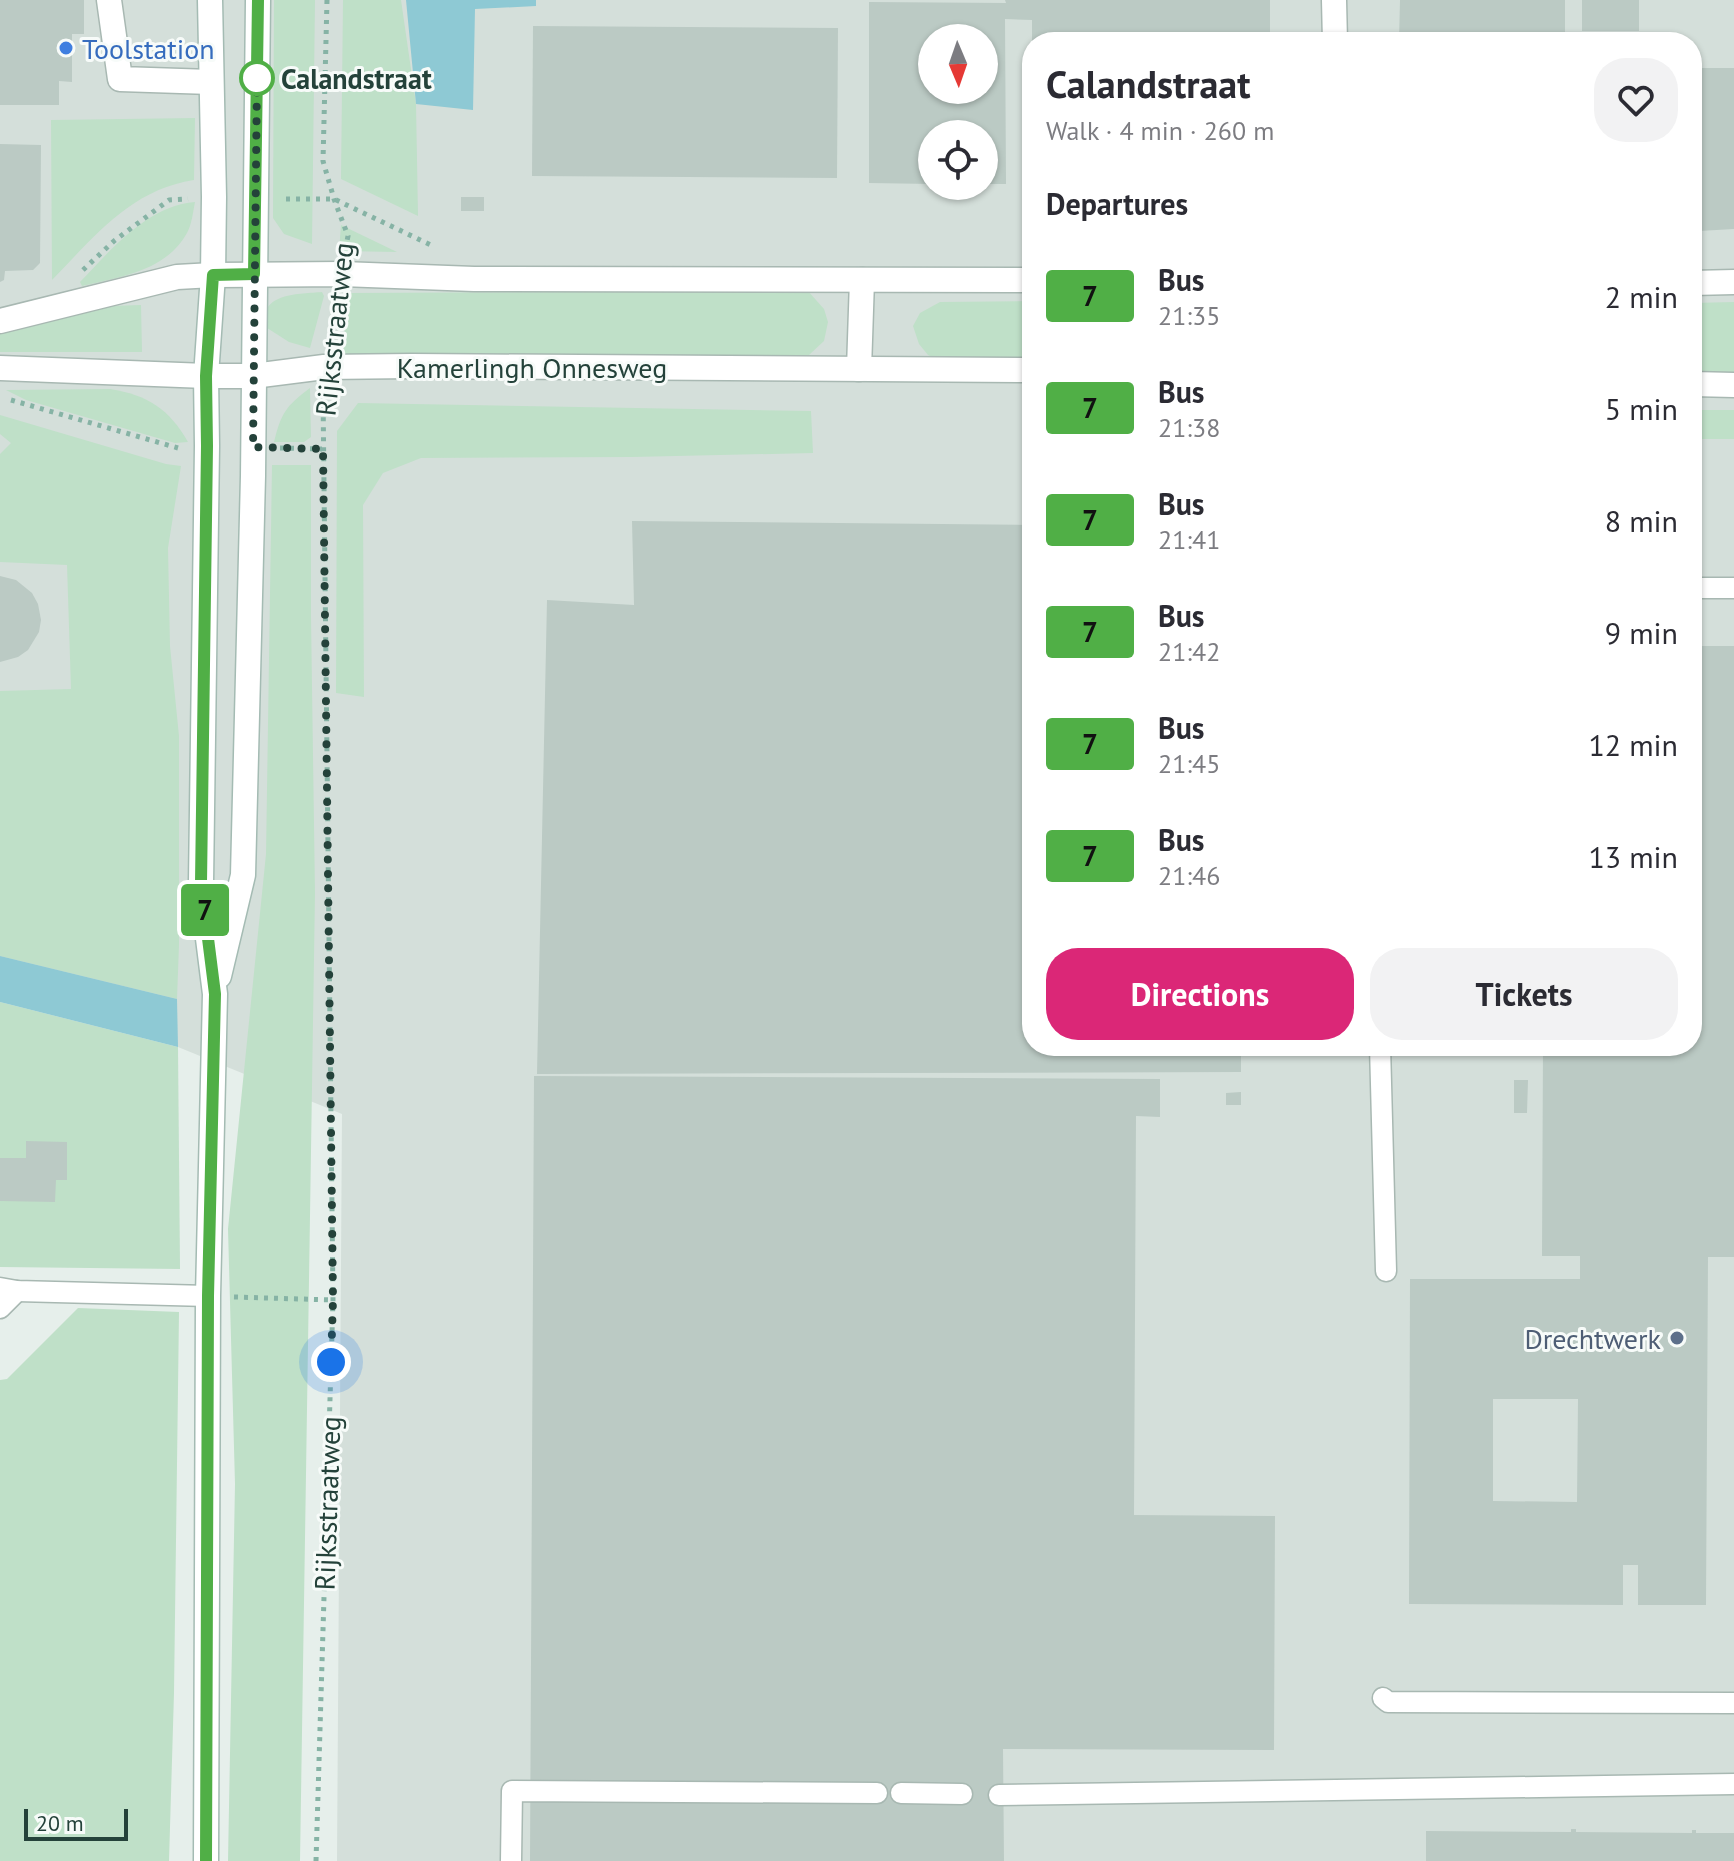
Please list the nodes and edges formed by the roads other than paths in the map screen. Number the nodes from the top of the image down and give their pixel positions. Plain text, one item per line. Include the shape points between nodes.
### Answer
1 (109, 0) edge
2 (210, 0) edge
3 (258, 0) edge
4 (1334, 0) edge
5 (1335, 32) edge
6 (211, 82) junction
7 (254, 274) junction
8 (213, 275) junction
9 (862, 280) junction
10 (1022, 280) edge
11 (1734, 282) edge
12 (1702, 283) edge
13 (0, 321) edge
14 (0, 368) edge
15 (859, 369) junction
16 (1022, 370) edge
17 (206, 376) junction
18 (253, 376) junction
19 (1702, 384) edge
20 (1734, 385) edge
21 (1702, 588) edge
22 (1734, 588) edge
23 (215, 994) junction
24 (1380, 1056) edge
25 (1386, 1271) dead end
26 (9, 1290) edge
27 (208, 1296) junction
28 (0, 1308) edge
29 (1383, 1698) dead end
30 (1734, 1703) edge
31 (1734, 1784) edge
32 (877, 1793) dead end
33 (901, 1793) dead end
34 (962, 1794) dead end
35 (999, 1795) dead end
36 (206, 1861) edge
37 (511, 1861) edge

1 - 6 main road via 120,79
2 - 6 main road
3 - 7 main road
4 - 5 main road
6 - 8 main road
7 - 8 main road
7 - 9 main road
7 - 18 main road
8 - 13 main road via 177,277
8 - 17 main road
9 - 10 main road
9 - 15 main road
11 - 12 main road
14 - 17 main road
15 - 16 main road, Kamerlingh Onnesweg
15 - 18 main road, Kamerlingh Onnesweg via 324,367
17 - 18 main road, Kamerlingh Onnesweg
17 - 23 main road via 201,883
18 - 23 main road via 243,875
19 - 20 main road
21 - 22 lane
23 - 27 main road
24 - 25 lane
26 - 27 lane
26 - 28 lane
27 - 36 main road
29 - 30 lane
31 - 35 lane
32 - 37 lane via 512,1791
33 - 34 lane

